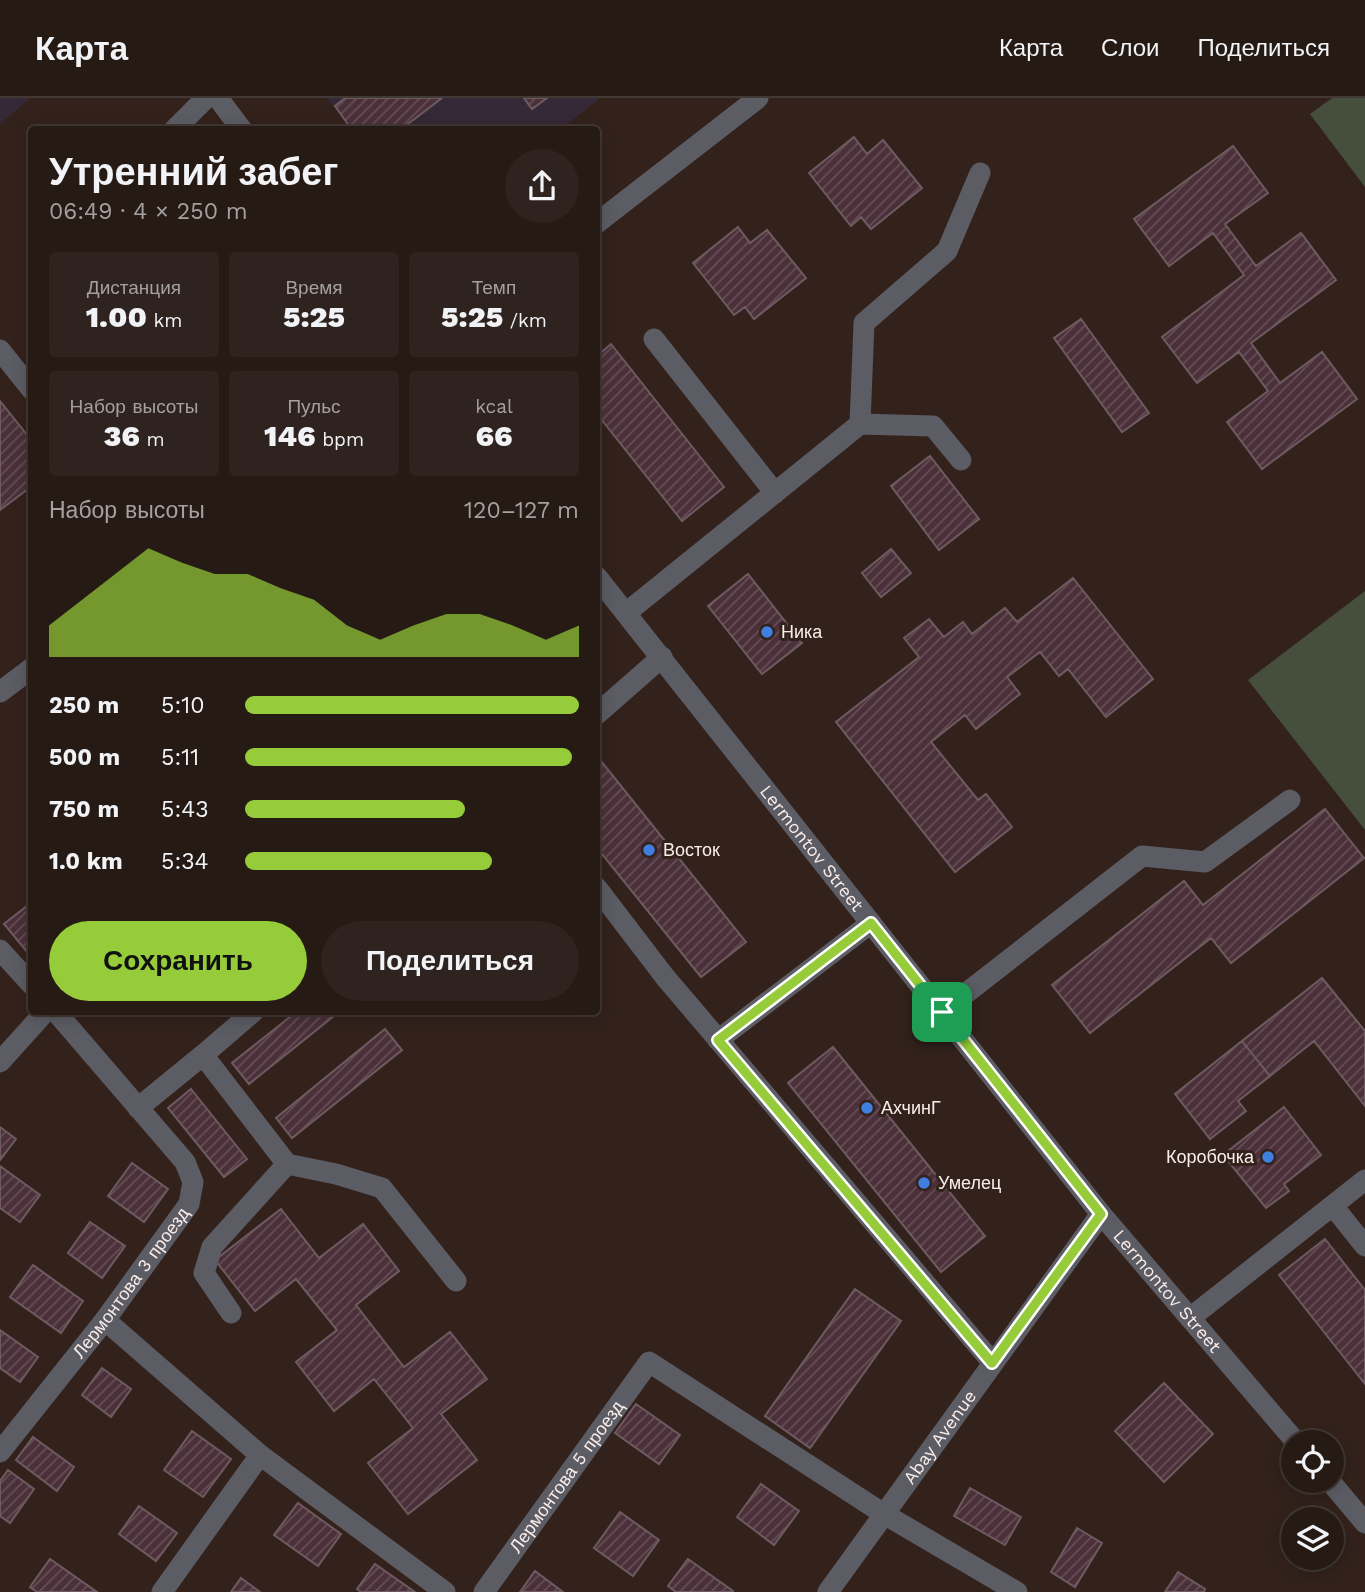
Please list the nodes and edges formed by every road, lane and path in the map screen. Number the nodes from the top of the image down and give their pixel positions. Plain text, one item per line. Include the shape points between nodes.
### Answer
1 (206, 98) edge
2 (218, 98) edge
3 (758, 98) edge
4 (178, 126) edge
5 (239, 126) edge
6 (980, 173) dead end
7 (600, 221) edge
8 (654, 339) dead end
9 (0, 350) edge
10 (28, 385) edge
11 (860, 424) junction
12 (961, 460) dead end
13 (775, 492) junction
14 (600, 581) edge
15 (626, 613) junction
16 (662, 657) junction
17 (28, 671) edge
18 (0, 692) edge
19 (600, 711) edge
20 (1290, 800) dead end
21 (600, 892) edge
22 (871, 923) junction
23 (0, 950) edge
24 (28, 981) edge
25 (942, 1012) junction
26 (42, 1015) edge
27 (59, 1015) edge
28 (249, 1015) edge
29 (718, 1040) junction
30 (202, 1055) junction
31 (0, 1062) edge
32 (138, 1108) junction
33 (287, 1164) junction
34 (1365, 1180) edge
35 (1334, 1206) junction
36 (1101, 1214) junction
37 (1365, 1246) edge
38 (456, 1281) dead end
39 (230, 1313) dead end
40 (1190, 1318) junction
41 (105, 1320) junction
42 (992, 1363) junction
43 (1286, 1430) edge
44 (0, 1452) edge
45 (260, 1455) junction
46 (1340, 1493) edge
47 (884, 1514) junction
48 (1365, 1523) edge
49 (162, 1592) edge
50 (445, 1592) edge
51 (484, 1592) edge
52 (828, 1592) edge
53 (1017, 1592) edge

1 - 4 street
2 - 5 street
3 - 7 street
6 - 11 street via 947,251 864,323
8 - 13 street
9 - 10 street
11 - 12 street via 933,426
11 - 13 street
13 - 15 street
14 - 15 street, Lermontov Street
15 - 16 street, Lermontov Street
16 - 19 street
16 - 22 street, Lermontov Street
17 - 18 street
20 - 25 street via 1205,862 1143,856
21 - 29 street
22 - 25 street, Lermontov Street
22 - 29 street
23 - 24 street
25 - 36 street, Lermontov Street
26 - 31 street
27 - 32 street, Лермонтова 3 проезд
28 - 30 street
29 - 42 street
30 - 32 street
30 - 33 street
32 - 41 street, Лермонтова 3 проезд via 185,1162 193,1182 189,1204
33 - 38 street via 382,1188
33 - 39 street via 212,1247 204,1273
34 - 35 street
35 - 37 street
35 - 40 street
36 - 40 street, Lermontov Street
36 - 42 street, Abay Avenue
40 - 43 street, Lermontov Street
41 - 44 street, Лермонтова 3 проезд
41 - 45 street
42 - 47 street, Abay Avenue
45 - 49 street
45 - 50 street
46 - 48 street
47 - 51 street, Лермонтова 5 проезд via 649,1362
47 - 52 street, Abay Avenue
47 - 53 street

